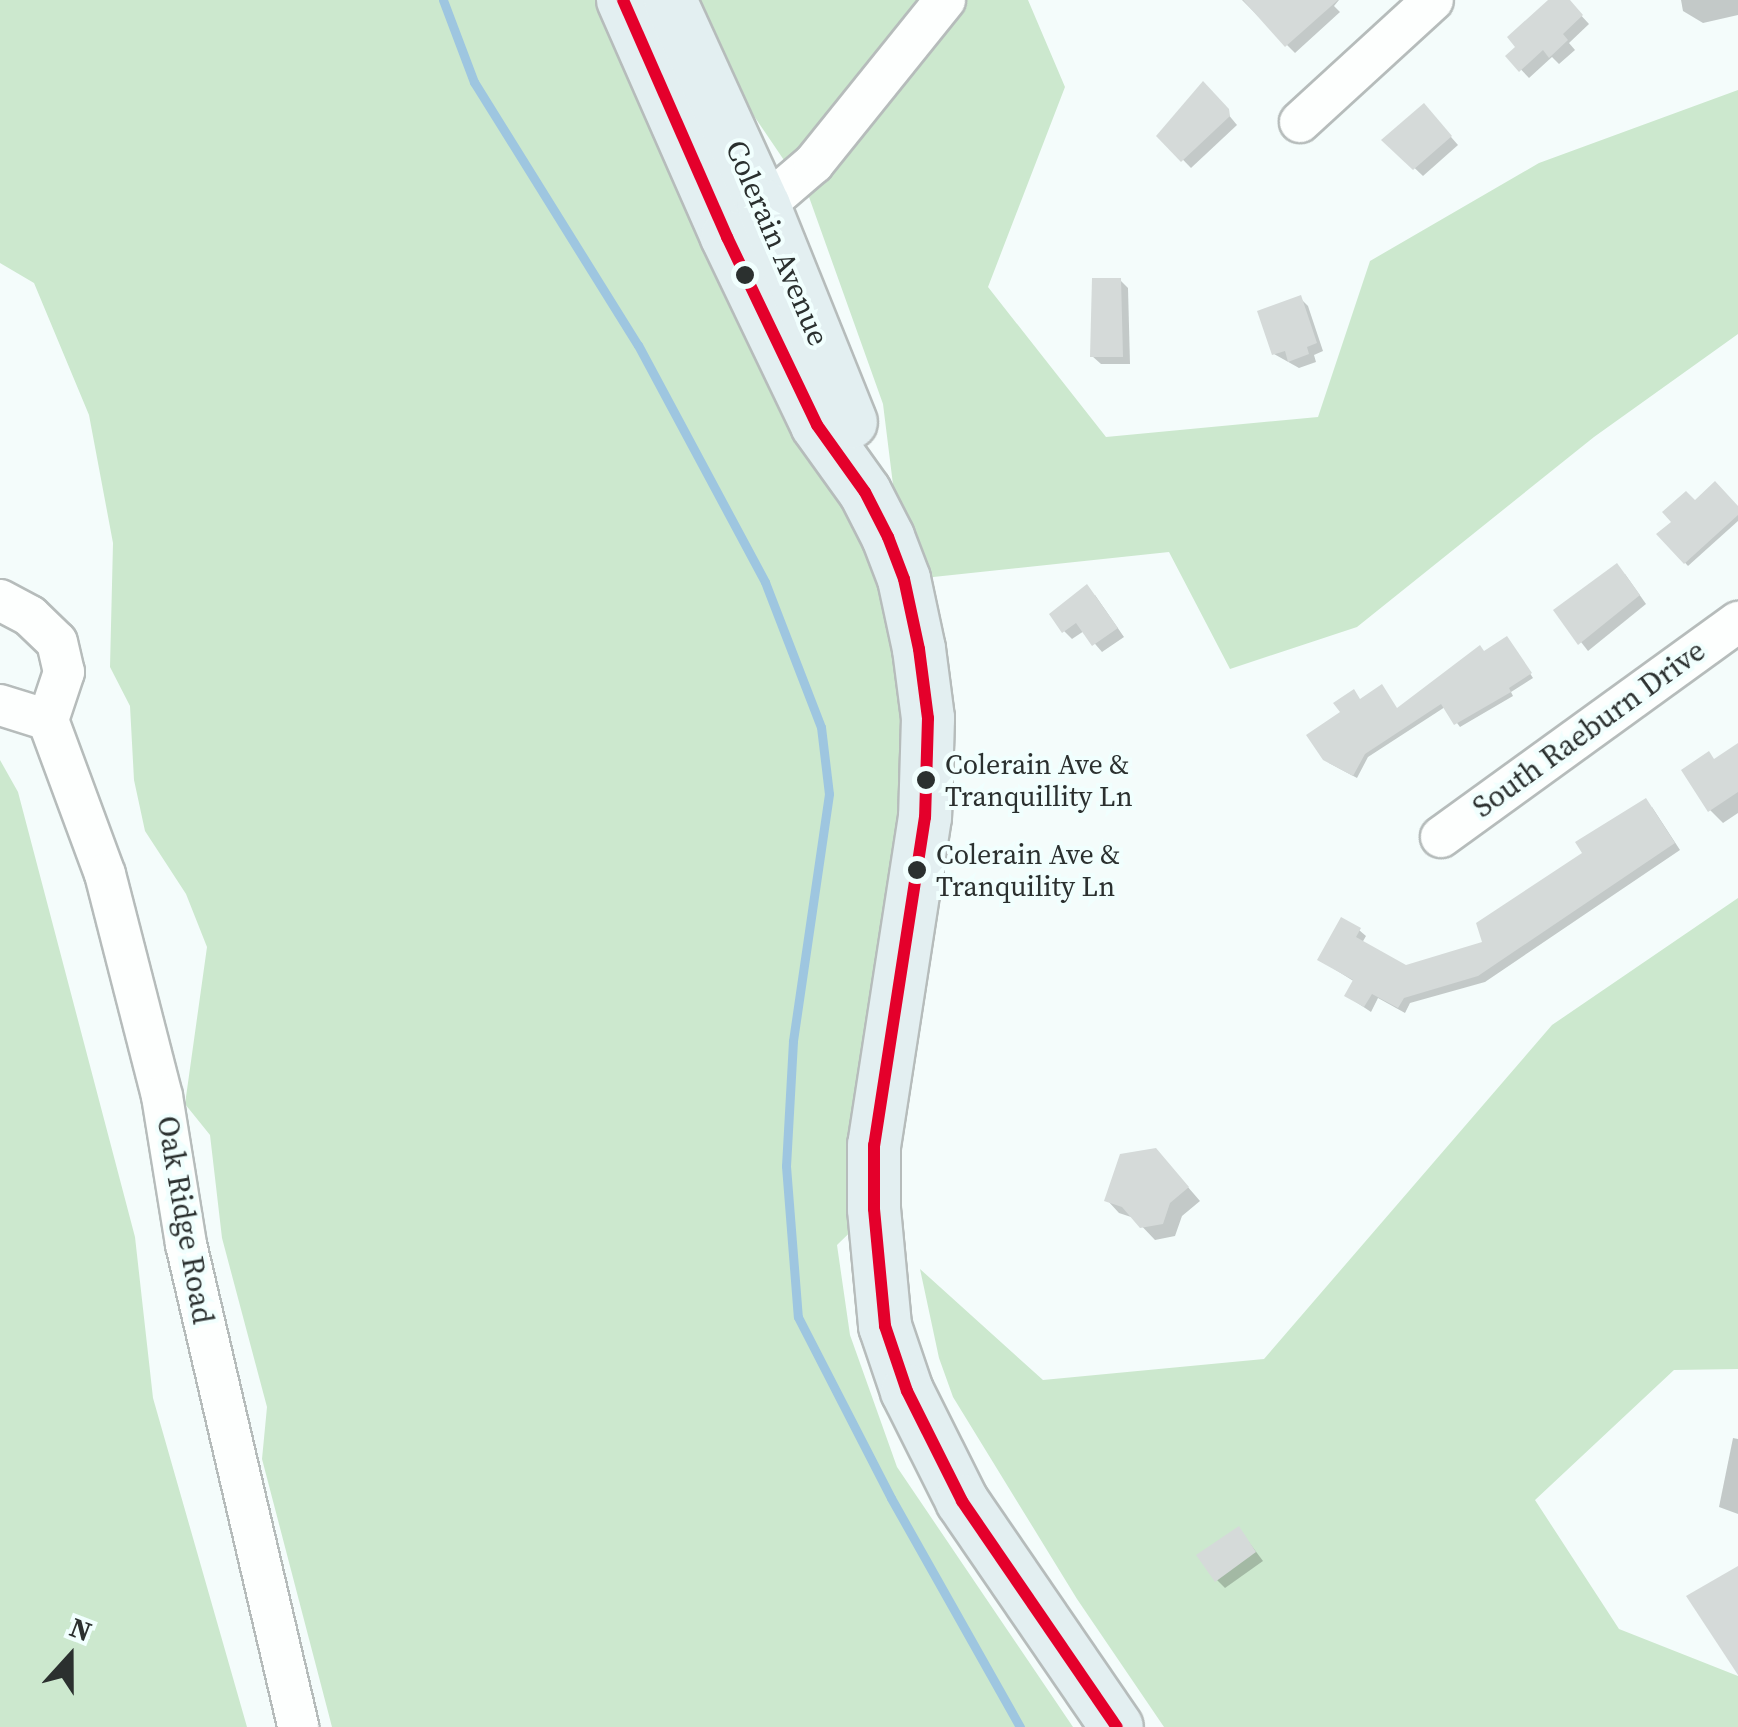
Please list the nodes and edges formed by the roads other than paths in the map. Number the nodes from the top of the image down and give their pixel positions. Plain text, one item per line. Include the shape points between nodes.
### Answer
1 (623, 0) edge
2 (670, 0) edge
3 (944, 0) edge
4 (1433, 0) edge
5 (1300, 122) dead end
6 (746, 222) junction
7 (0, 600) edge
8 (1738, 622) edge
9 (0, 704) edge
10 (48, 720) junction
11 (1441, 837) dead end
12 (298, 1727) edge
13 (1117, 1727) edge

1 - 6 main road, Colerain Avenue
2 - 6 main road, Colerain Avenue
3 - 6 street via 814,163
4 - 5 street
6 - 13 main road, Colerain Avenue via 850,414 865,492 904,579 928,718 925,816 874,1145 885,1326 907,1390 962,1501
7 - 10 street via 30,616 56,642 64,672
8 - 11 street, South Raeburn Drive
9 - 10 street
10 - 12 street, Oak Ridge Road via 105,874 162,1096 186,1244

